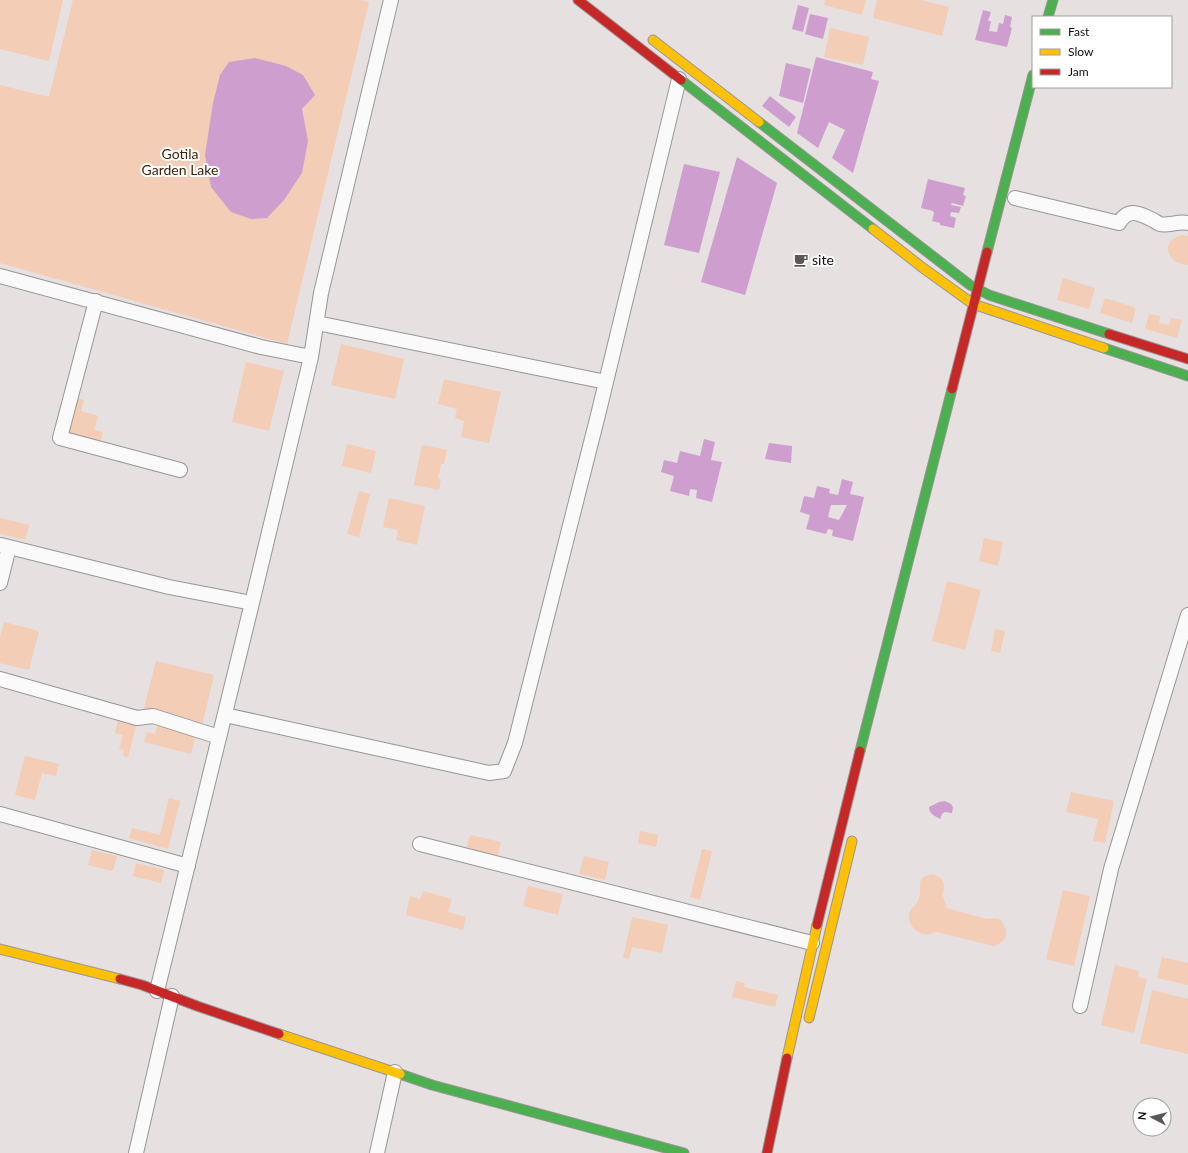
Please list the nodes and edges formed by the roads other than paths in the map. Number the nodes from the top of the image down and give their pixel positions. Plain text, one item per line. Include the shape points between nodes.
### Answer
1 (391, 0) edge
2 (578, 0) edge
3 (1052, 0) edge
4 (1048, 16) edge
5 (645, 34) dead end
6 (679, 79) junction
7 (1032, 79) edge
8 (1015, 198) dead end
9 (1188, 223) edge
10 (0, 276) edge
11 (977, 289) junction
12 (990, 291) junction
13 (96, 301) junction
14 (973, 304) junction
15 (985, 313) junction
16 (317, 324) junction
17 (311, 357) junction
18 (1188, 358) edge
19 (1188, 376) edge
20 (606, 382) junction
21 (180, 470) dead end
22 (5, 546) edge
23 (0, 583) edge
24 (252, 603) junction
25 (1188, 615) edge
26 (0, 680) edge
27 (225, 714) junction
28 (219, 737) junction
29 (0, 814) edge
30 (854, 833) dead end
31 (420, 844) dead end
32 (188, 866) junction
33 (812, 943) junction
34 (0, 949) edge
35 (157, 990) junction
36 (172, 996) junction
37 (1080, 1006) dead end
38 (806, 1029) dead end
39 (395, 1072) junction
40 (136, 1153) edge
41 (377, 1153) edge
42 (684, 1153) edge
43 (767, 1153) edge

1 - 16 street via 321,293
2 - 6 main road
3 - 4 main road
5 - 11 main road
6 - 14 main road
6 - 20 street
7 - 11 main road
8 - 9 street via 1119,223 1132,212 1160,224
10 - 13 street
11 - 12 main road
11 - 14 main road
12 - 15 main road
12 - 18 main road
13 - 17 street via 261,348
13 - 21 street via 60,438
14 - 15 main road
14 - 33 main road
15 - 19 main road
16 - 17 street
16 - 20 street
17 - 24 street
20 - 27 street via 515,743 504,771 489,773
22 - 23 street
22 - 24 street via 169,587
24 - 27 street
25 - 37 street via 1111,869
26 - 28 street via 137,718 153,716
27 - 28 street
28 - 32 street
29 - 32 street
30 - 38 main road
31 - 33 street
32 - 35 street
33 - 43 main road
34 - 35 main road
35 - 36 main road
36 - 39 main road
36 - 40 street
39 - 41 street
39 - 42 main road via 488,1101

